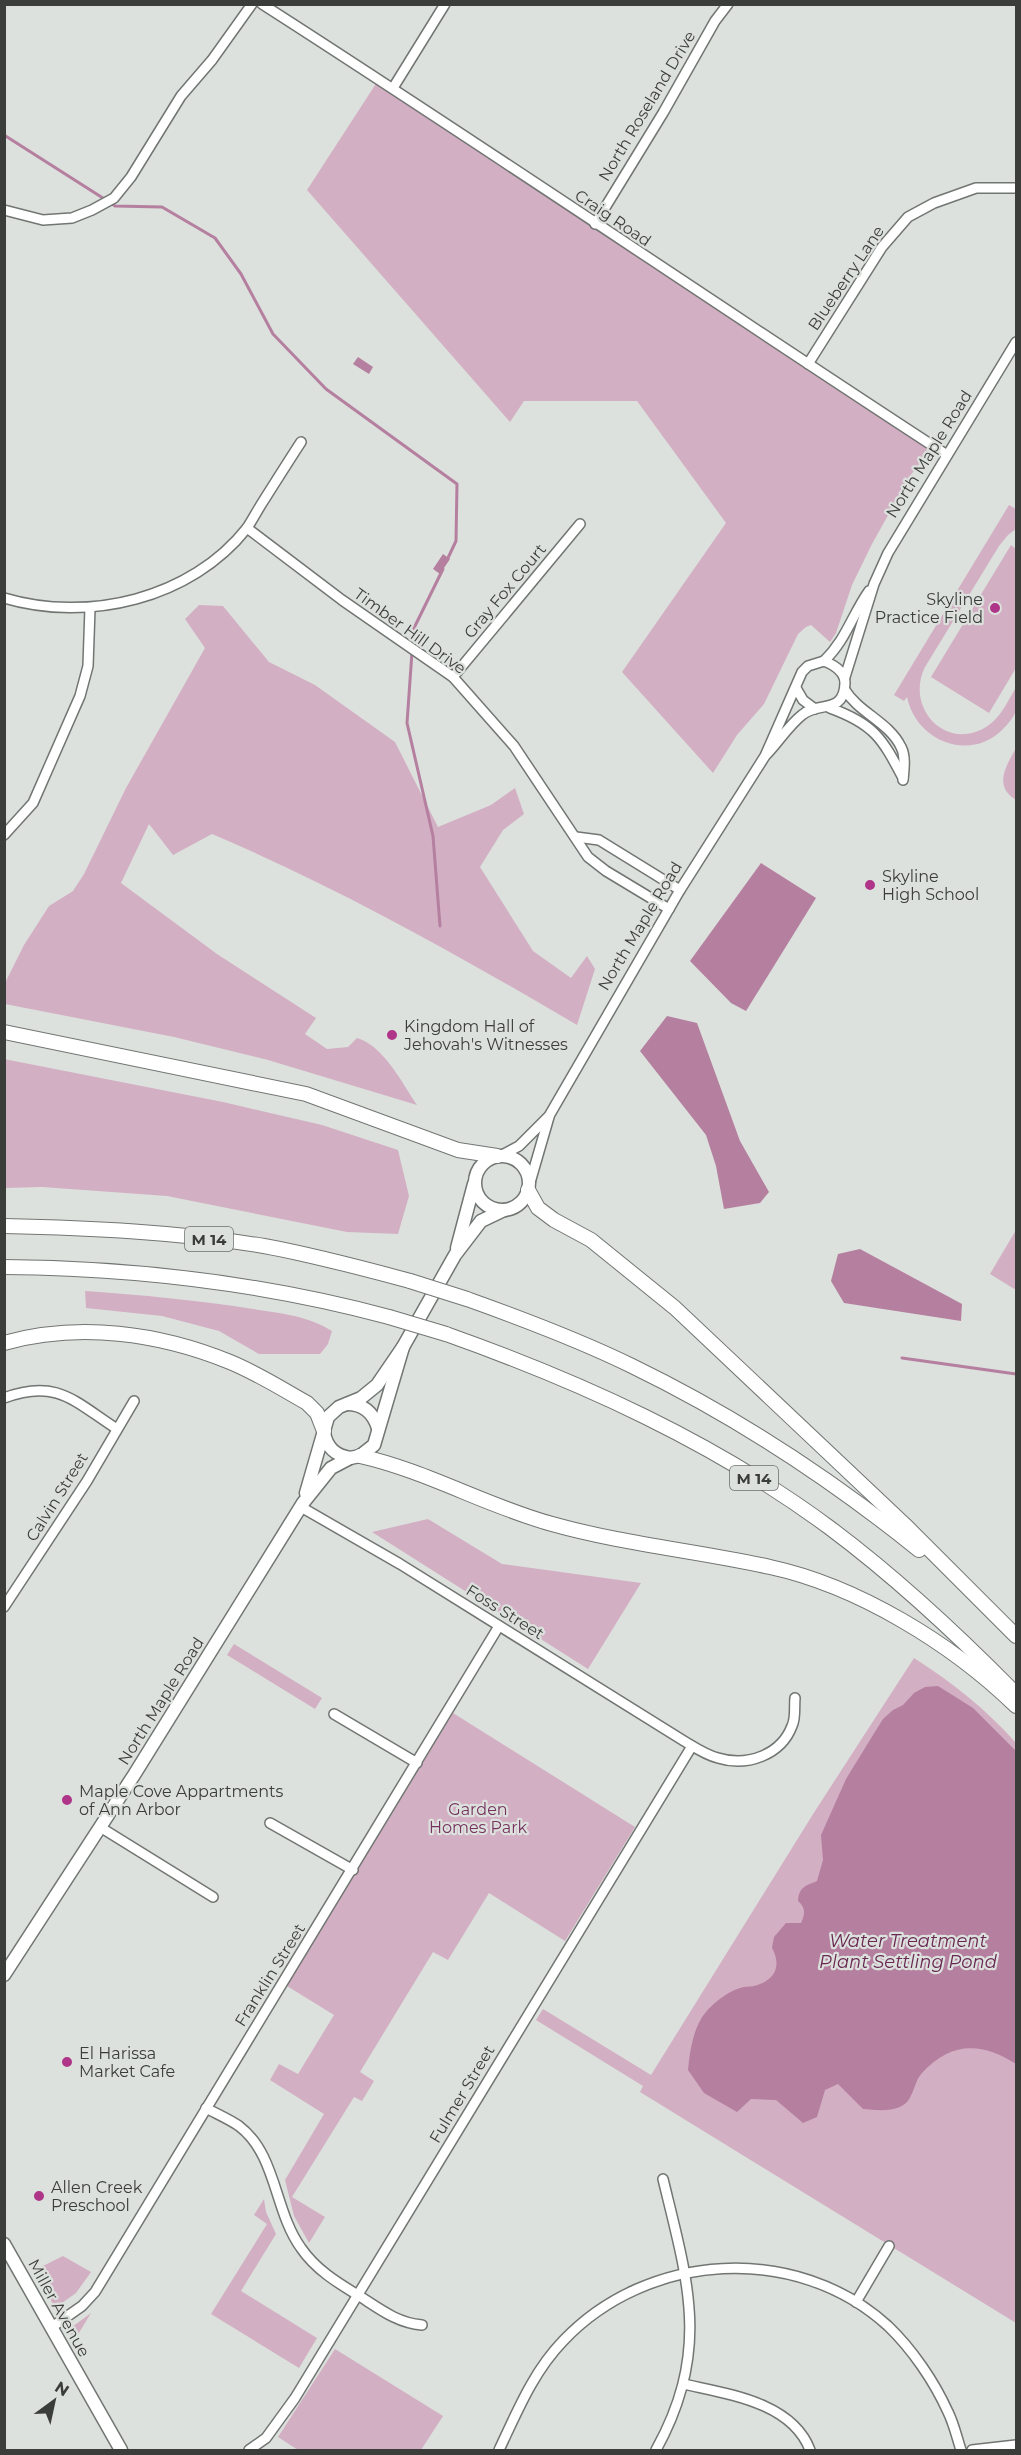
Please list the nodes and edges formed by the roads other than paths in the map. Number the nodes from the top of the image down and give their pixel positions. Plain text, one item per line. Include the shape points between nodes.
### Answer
1 (252, 4) edge
2 (262, 4) edge
3 (445, 4) edge
4 (728, 4) edge
5 (393, 88) junction
6 (1017, 188) edge
7 (4, 210) edge
8 (595, 224) junction
9 (1017, 342) edge
10 (808, 364) junction
11 (301, 442) dead end
12 (947, 455) junction
13 (580, 524) dead end
14 (247, 528) junction
15 (874, 584) junction
16 (4, 598) edge
17 (90, 608) junction
18 (824, 661) junction
19 (845, 676) junction
20 (453, 677) junction
21 (796, 688) junction
22 (845, 690) junction
23 (830, 708) junction
24 (815, 709) junction
25 (765, 756) junction
26 (4, 835) edge
27 (576, 837) junction
28 (680, 890) junction
29 (669, 909) junction
30 (4, 1032) edge
31 (549, 1116) junction
32 (499, 1156) junction
33 (475, 1182) junction
34 (529, 1188) junction
35 (504, 1210) junction
36 (4, 1226) edge
37 (455, 1255) junction
38 (4, 1267) edge
39 (4, 1343) edge
40 (403, 1347) junction
41 (4, 1398) edge
42 (134, 1401) dead end
43 (347, 1404) junction
44 (378, 1428) junction
45 (117, 1429) junction
46 (324, 1432) junction
47 (355, 1457) junction
48 (302, 1505) junction
49 (4, 1607) edge
50 (993, 1611) junction
51 (499, 1626) junction
52 (1017, 1636) edge
53 (1017, 1695) edge
54 (795, 1698) dead end
55 (1017, 1706) edge
56 (334, 1714) dead end
57 (692, 1746) junction
58 (417, 1763) junction
59 (270, 1823) dead end
60 (100, 1827) junction
61 (352, 1870) junction
62 (213, 1897) dead end
63 (4, 1975) edge
64 (206, 2108) junction
65 (663, 2179) dead end
66 (4, 2244) edge
67 (889, 2246) dead end
68 (686, 2272) junction
69 (357, 2295) junction
70 (856, 2302) junction
71 (422, 2325) dead end
72 (52, 2327) junction
73 (684, 2384) junction
74 (1017, 2445) edge
75 (121, 2451) edge
76 (249, 2451) edge
77 (498, 2451) edge
78 (656, 2451) edge
79 (810, 2451) edge
80 (961, 2451) edge
81 (972, 2451) edge

1 - 7 street via 181,96 114,198 72,218 43,220
2 - 5 street, Craig Road
3 - 5 street
4 - 8 street, North Roseland Drive
5 - 8 street, Craig Road
6 - 10 street, Blueberry Lane via 976,188 908,217 882,247
8 - 10 street, Craig Road
9 - 12 street, North Maple Road
10 - 12 street, Craig Road
11 - 14 street
12 - 15 street, North Maple Road via 888,553
13 - 20 street, Gray Fox Court
14 - 17 street via 207,564 174,585 126,602
14 - 20 street, Timber Hill Drive
15 - 18 street, North Maple Road via 844,638
15 - 19 street, North Maple Road
16 - 17 street via 45,607
17 - 26 street via 88,666 80,696 33,803
18 - 19 street
18 - 21 street via 808,666
19 - 22 street
20 - 27 street, Timber Hill Drive via 514,746
21 - 24 street
21 - 25 street, North Maple Road
22 - 23 street
22 - 23 street via 902,748 903,780 868,726
23 - 24 street
24 - 25 street, North Maple Road via 802,715
25 - 28 street, North Maple Road
27 - 28 street via 599,840
27 - 29 street, Timber Hill Drive via 588,856 606,871
28 - 29 street, North Maple Road
29 - 31 street, North Maple Road
30 - 32 highway via 306,1094 458,1150
31 - 32 street, North Maple Road via 519,1146
31 - 34 street, North Maple Road
32 - 33 main road via 481,1165
32 - 34 main road via 509,1156 522,1165 527,1171
33 - 35 main road via 476,1191 487,1205
33 - 37 main road, North Maple Road
34 - 35 main road via 519,1203
34 - 50 highway via 538,1208 591,1240 675,1308
35 - 37 main road, North Maple Road via 481,1221
36 - 50 highway, M 14, bridge via 73,1227 264,1246 410,1281 555,1332 630,1365 740,1424 885,1522
37 - 40 main road, North Maple Road
38 - 53 highway, M 14, bridge via 80,1267 284,1292 388,1317 520,1361 621,1404 784,1497 883,1571 965,1642
39 - 46 highway via 50,1332 126,1334 176,1343 231,1362 307,1403 314,1408
40 - 43 main road, North Maple Road via 369,1393
40 - 44 main road, North Maple Road
41 - 45 street via 52,1390
42 - 45 street, Calvin Street
43 - 44 main road via 370,1413
43 - 46 main road, North Maple Road via 328,1416
44 - 47 main road, North Maple Road via 374,1445
45 - 49 street, Calvin Street
46 - 47 main road via 330,1448 343,1457
46 - 48 main road, North Maple Road
47 - 48 main road, North Maple Road via 325,1473
47 - 55 highway via 398,1465 551,1524 773,1568 836,1589 917,1629
48 - 51 street, Foss Street
48 - 60 main road, North Maple Road
50 - 52 highway, M 14
51 - 57 street, Foss Street
51 - 58 street, Franklin Street
54 - 57 street, Foss Street via 794,1724 774,1751 742,1762 717,1758
56 - 58 street
57 - 69 street, Fulmer Street
58 - 61 street, Franklin Street
59 - 61 street
60 - 62 street
60 - 63 main road, North Maple Road
61 - 64 street, Franklin Street
64 - 69 street via 239,2126 255,2145 269,2169 287,2226 301,2248 317,2267
64 - 72 street, Franklin Street via 95,2292
65 - 68 street
66 - 72 main road, Miller Avenue
67 - 70 street
68 - 70 street via 738,2267 790,2275
68 - 73 street via 692,2340
68 - 77 street via 636,2288 609,2302 563,2341 538,2372
69 - 71 street via 396,2320
69 - 76 street, Fulmer Street via 276,2427
70 - 80 street via 888,2326 910,2350 948,2412
72 - 75 main road, Miller Avenue
73 - 78 street
73 - 79 street via 773,2409 791,2424
74 - 81 street

